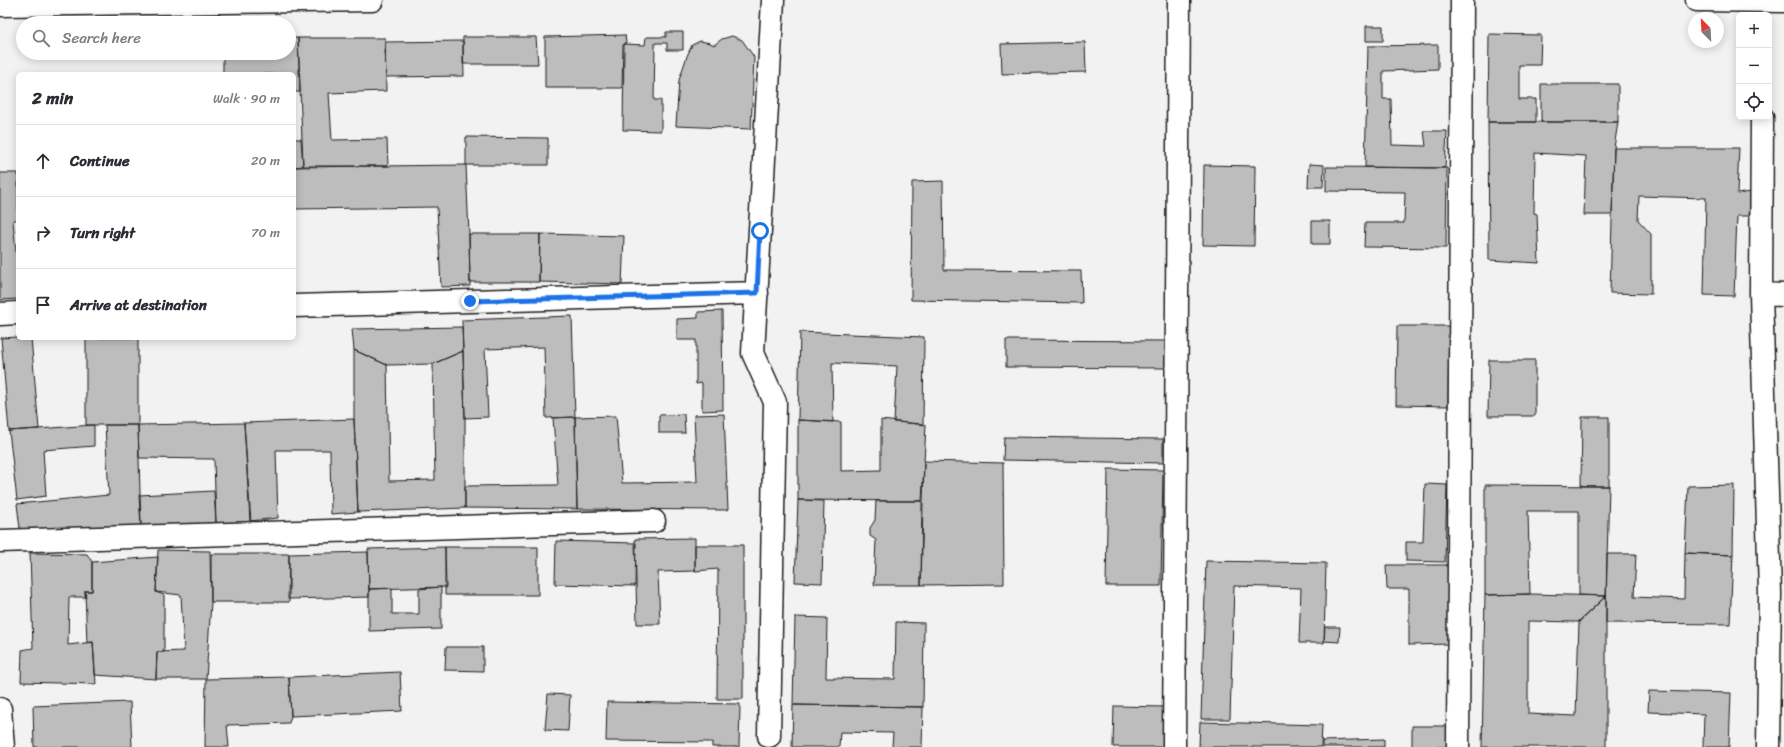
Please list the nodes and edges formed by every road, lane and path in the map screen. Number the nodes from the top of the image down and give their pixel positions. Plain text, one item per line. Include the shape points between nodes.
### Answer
1 (372, 0) edge
2 (773, 0) edge
3 (1179, 0) edge
4 (1462, 0) edge
5 (1697, 0) edge
6 (171, 1) edge
7 (0, 5) edge
8 (1770, 6) edge
9 (1762, 120) edge
10 (757, 293) junction
11 (1761, 294) junction
12 (1784, 295) edge
13 (296, 306) edge
14 (16, 313) edge
15 (0, 314) edge
16 (654, 521) dead end
17 (0, 541) edge
18 (1777, 593) edge
19 (0, 709) edge
20 (769, 736) dead end
21 (3, 747) edge
22 (1174, 747) edge
23 (1458, 747) edge
24 (1768, 747) edge

1 - 6 street
2 - 10 street
3 - 22 street
4 - 23 street
5 - 8 street
6 - 7 street
9 - 11 street
10 - 13 street
10 - 20 street via 753,353 775,402
11 - 12 street
11 - 18 street
14 - 15 street
16 - 17 street
18 - 24 street
19 - 21 street

